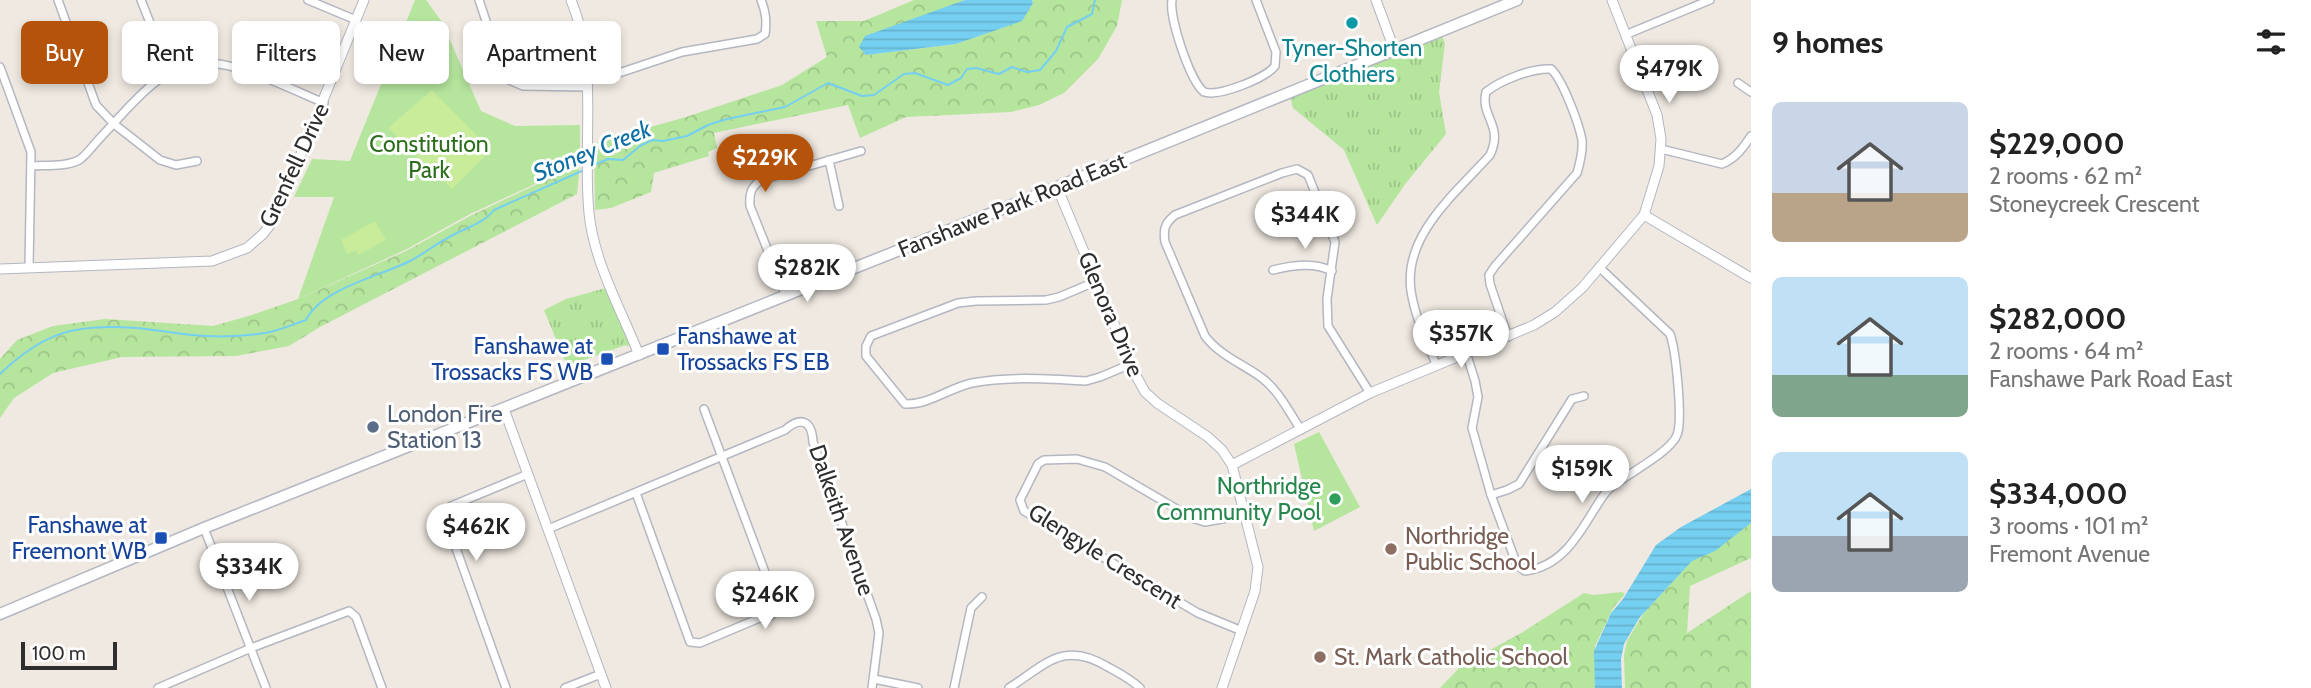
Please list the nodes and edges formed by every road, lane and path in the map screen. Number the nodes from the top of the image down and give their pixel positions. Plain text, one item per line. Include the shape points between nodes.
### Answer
1 (58, 0) edge
2 (141, 0) edge
3 (308, 0) edge
4 (364, 0) edge
5 (479, 0) edge
6 (571, 0) edge
7 (761, 0) edge
8 (1172, 0) edge
9 (1256, 0) edge
10 (1376, 0) edge
11 (1517, 0) edge
12 (1612, 0) edge
13 (1710, 0) edge
14 (356, 20) junction
15 (149, 21) edge
16 (578, 21) edge
17 (1625, 35) junction
18 (1394, 50) junction
19 (218, 64) edge
20 (0, 67) edge
21 (621, 72) edge
22 (1738, 83) dead end
23 (154, 84) edge
24 (3, 86) edge
25 (588, 87) joint
26 (1751, 92) edge
27 (324, 103) junction
28 (114, 124) junction
29 (1751, 136) edge
30 (1661, 149) junction
31 (861, 150) dead end
32 (829, 160) junction
33 (197, 161) dead end
34 (31, 166) junction
35 (1057, 187) junction
36 (839, 206) dead end
37 (1644, 215) junction
38 (1599, 267) junction
39 (29, 268) junction
40 (0, 269) edge
41 (1273, 270) dead end
42 (1332, 271) junction
43 (1751, 278) edge
44 (1097, 281) junction
45 (786, 296) junction
46 (1508, 337) junction
47 (1466, 352) junction
48 (639, 355) junction
49 (1130, 364) junction
50 (1436, 364) junction
51 (1370, 393) junction
52 (1584, 396) dead end
53 (504, 409) junction
54 (704, 409) dead end
55 (1301, 430) junction
56 (721, 457) junction
57 (1232, 465) junction
58 (528, 474) junction
59 (636, 493) junction
60 (1491, 495) junction
61 (1243, 515) junction
62 (204, 528) junction
63 (548, 529) junction
64 (982, 597) dead end
65 (0, 614) edge
66 (1242, 631) junction
67 (251, 648) junction
68 (601, 674) junction
69 (874, 678) junction
70 (158, 688) edge
71 (266, 688) edge
72 (382, 688) edge
73 (506, 688) edge
74 (565, 688) edge
75 (606, 688) edge
76 (872, 688) edge
77 (918, 688) edge
78 (954, 688) edge
79 (1009, 688) edge
80 (1140, 688) edge
81 (1222, 688) edge

1 - 28 street via 96,105
2 - 15 street
3 - 14 street
4 - 14 street, Grenfell Drive
5 - 25 street via 505,78 523,86
6 - 16 street
7 - 21 street via 767,24 765,34 757,40 682,52
8 - 9 street via 1174,26 1195,80 1204,92 1214,94 1265,75 1275,65 1276,52
10 - 18 street
11 - 18 main road, Fanshawe Park Road East
12 - 17 street
13 - 17 street
14 - 27 street, Grenfell Drive
17 - 30 street via 1657,115
18 - 35 main road, Fanshawe Park Road East
19 - 27 street
20 - 24 street
22 - 26 street
23 - 28 street
24 - 34 street via 31,152
25 - 48 street via 593,237
27 - 39 street, Grenfell Drive via 274,220 247,248 212,261
28 - 33 street via 160,160 176,165
28 - 34 street via 80,159
29 - 30 street via 1739,153 1722,164
30 - 37 street
31 - 32 street
32 - 36 street
32 - 45 street via 761,180 749,197
34 - 39 street
35 - 44 street, Glenora Drive
35 - 45 main road, Fanshawe Park Road East
37 - 38 street
37 - 43 street
38 - 46 street via 1555,312
38 - 60 street via 1670,334 1675,347 1677,435 1670,446 1608,489 1574,544 1539,570 1525,571 1517,565
39 - 40 street, Grenfell Drive
41 - 42 street via 1319,264
42 - 51 street via 1328,326
42 - 55 street via 1332,231 1308,175 1297,169 1175,215 1164,231 1205,336 1264,379
44 - 49 street, Glenora Drive
44 - 49 street via 1046,300 958,303 871,336 866,356 905,404 996,379 1086,381
45 - 48 main road, Fanshawe Park Road East
46 - 47 street
46 - 50 street via 1489,275 1577,173 1581,158 1579,129 1551,69 1486,92 1496,142 1420,237 1410,270 1411,290
47 - 50 street
47 - 60 street via 1478,397 1472,428
48 - 53 main road, Fanshawe Park Road East
49 - 57 street, Glenora Drive via 1145,392 1209,436
50 - 51 street
51 - 55 street
52 - 60 street via 1572,399 1519,484
53 - 58 street
53 - 62 main road, Fanshawe Park Road East
54 - 56 street
55 - 57 street
56 - 59 street, Dalkeith Avenue
56 - 59 street via 778,600 778,609 770,616 700,643 690,642
56 - 69 street, Dalkeith Avenue via 794,422 809,426 876,619
57 - 61 street, Glenora Drive
58 - 63 street
58 - 73 street via 451,506 446,515
59 - 63 street, Dalkeith Avenue
61 - 66 street, Glenora Drive via 1258,567
61 - 66 street, Glengyle Crescent via 1205,523 1105,467 1077,459 1038,464 1020,500 1024,511 1198,613
62 - 65 main road, Fanshawe Park Road East
62 - 67 street
63 - 68 street
64 - 78 street via 971,608
66 - 81 street, Glenora Drive
67 - 70 street
67 - 71 street
67 - 72 street via 349,611 356,617
68 - 74 street
68 - 75 street
69 - 76 street, Dalkeith Avenue
69 - 77 street
79 - 80 street via 1066,654 1098,661

